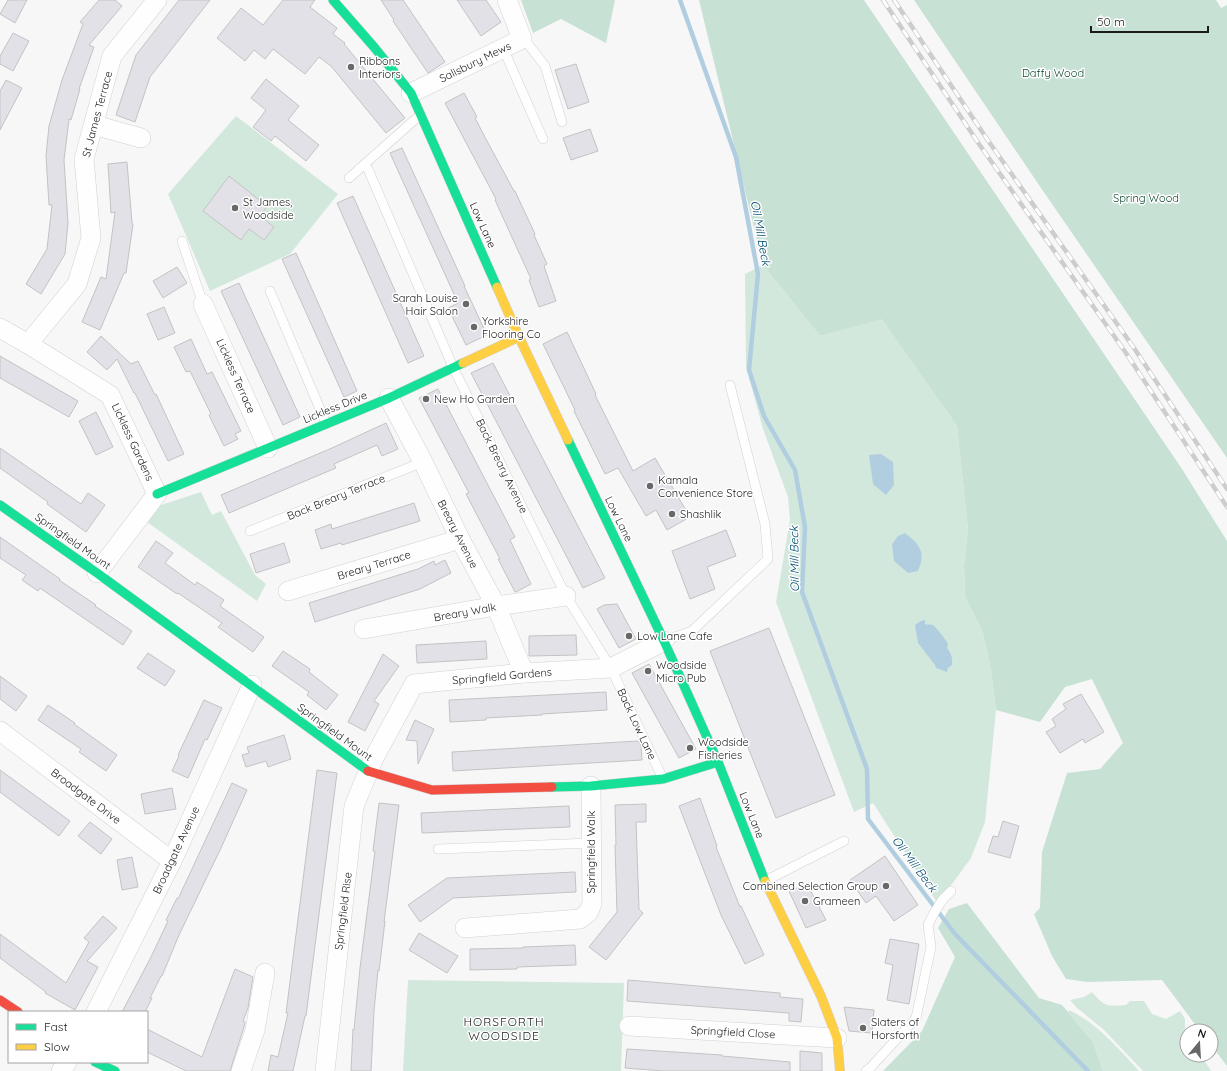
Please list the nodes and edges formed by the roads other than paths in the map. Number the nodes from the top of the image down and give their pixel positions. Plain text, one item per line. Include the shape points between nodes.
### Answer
1 (156, 0) edge
2 (333, 0) edge
3 (507, 0) edge
4 (522, 39) junction
5 (504, 48) junction
6 (411, 93) junction
7 (421, 114) junction
8 (562, 122) dead end
9 (94, 125) junction
10 (141, 138) dead end
11 (544, 140) dead end
12 (368, 170) dead end
13 (349, 178) dead end
14 (182, 241) dead end
15 (270, 291) dead end
16 (203, 304) joint
17 (0, 328) edge
18 (519, 337) junction
19 (28, 344) junction
20 (454, 367) junction
21 (730, 385) dead end
22 (389, 398) junction
23 (326, 423) junction
24 (268, 448) junction
25 (423, 462) junction
26 (157, 494) junction
27 (0, 505) edge
28 (250, 531) dead end
29 (460, 539) junction
30 (97, 573) junction
31 (288, 591) dead end
32 (566, 596) junction
33 (496, 606) junction
34 (364, 629) dead end
35 (664, 641) junction
36 (611, 668) junction
37 (524, 673) junction
38 (252, 685) junction
39 (2, 736) edge
40 (718, 762) junction
41 (372, 763) junction
42 (663, 779) junction
43 (591, 786) junction
44 (844, 841) dead end
45 (591, 843) junction
46 (438, 849) dead end
47 (172, 861) junction
48 (765, 881) junction
49 (951, 891) dead end
50 (465, 928) dead end
51 (265, 973) dead end
52 (0, 1000) edge
53 (16, 1011) edge
54 (97, 1011) edge
55 (629, 1026) dead end
56 (837, 1038) junction
57 (67, 1063) edge
58 (95, 1065) edge
59 (61, 1071) edge
60 (115, 1071) edge
61 (241, 1071) edge
62 (325, 1071) edge
63 (840, 1071) edge
64 (866, 1071) edge

1 - 9 street, St James Terrace via 112,56
2 - 6 street, Low Lane
3 - 4 street, Salisbury Mews
4 - 5 street, Salisbury Mews
4 - 8 lane via 545,66
5 - 6 street, Salisbury Mews
5 - 11 lane
6 - 7 street, Low Lane
7 - 13 lane
7 - 18 street, Low Lane
9 - 10 street
9 - 19 street, St James Terrace via 84,159 91,238 77,284
12 - 20 lane, Back Breary Avenue
14 - 16 lane
15 - 23 lane
16 - 24 street, Lickless Terrace
17 - 19 street, Lickless Gardens
18 - 20 street, Lickless Drive
18 - 35 street, Low Lane
19 - 26 street, Lickless Gardens via 110,395
20 - 22 street, Lickless Drive
20 - 32 lane, Back Breary Avenue
21 - 35 lane via 766,524 768,559 692,631
22 - 23 street, Lickless Drive
22 - 25 street, Breary Avenue
23 - 24 street, Lickless Drive
24 - 26 street, Lickless Drive
25 - 28 lane, Back Breary Terrace
25 - 29 street, Breary Avenue
26 - 30 street, Lickless Gardens
27 - 30 street, Springfield Mount
29 - 31 street, Breary Terrace
29 - 33 street, Breary Avenue
30 - 38 street, Springfield Mount
32 - 33 street, Breary Walk
32 - 36 lane, Back Breary Avenue
33 - 34 street, Breary Walk
33 - 37 street, Breary Avenue
35 - 36 street, Springfield Gardens
35 - 40 street, Low Lane
36 - 37 street, Springfield Gardens
36 - 42 lane, Back Low Lane
37 - 41 street, Springfield Gardens via 414,684
38 - 41 street, Springfield Mount
38 - 47 street, Broadgate Avenue
39 - 47 street, Broadgate Drive
40 - 42 street, Springfield Mount
40 - 48 street, Low Lane
41 - 43 street, Springfield Mount via 432,790
41 - 62 street, Springfield Rise via 354,806
42 - 43 street, Springfield Mount
43 - 45 street, Springfield Walk
44 - 48 lane
45 - 46 lane
45 - 50 street, Springfield Walk via 592,904 588,913 580,919
47 - 54 street, Broadgate Avenue
48 - 56 street, Low Lane via 821,996
49 - 64 lane via 934,912 928,925 931,947 916,1018
51 - 61 street via 255,1030
52 - 53 street
55 - 56 street, Springfield Close
56 - 63 street, Low Lane
57 - 59 street
58 - 60 street

